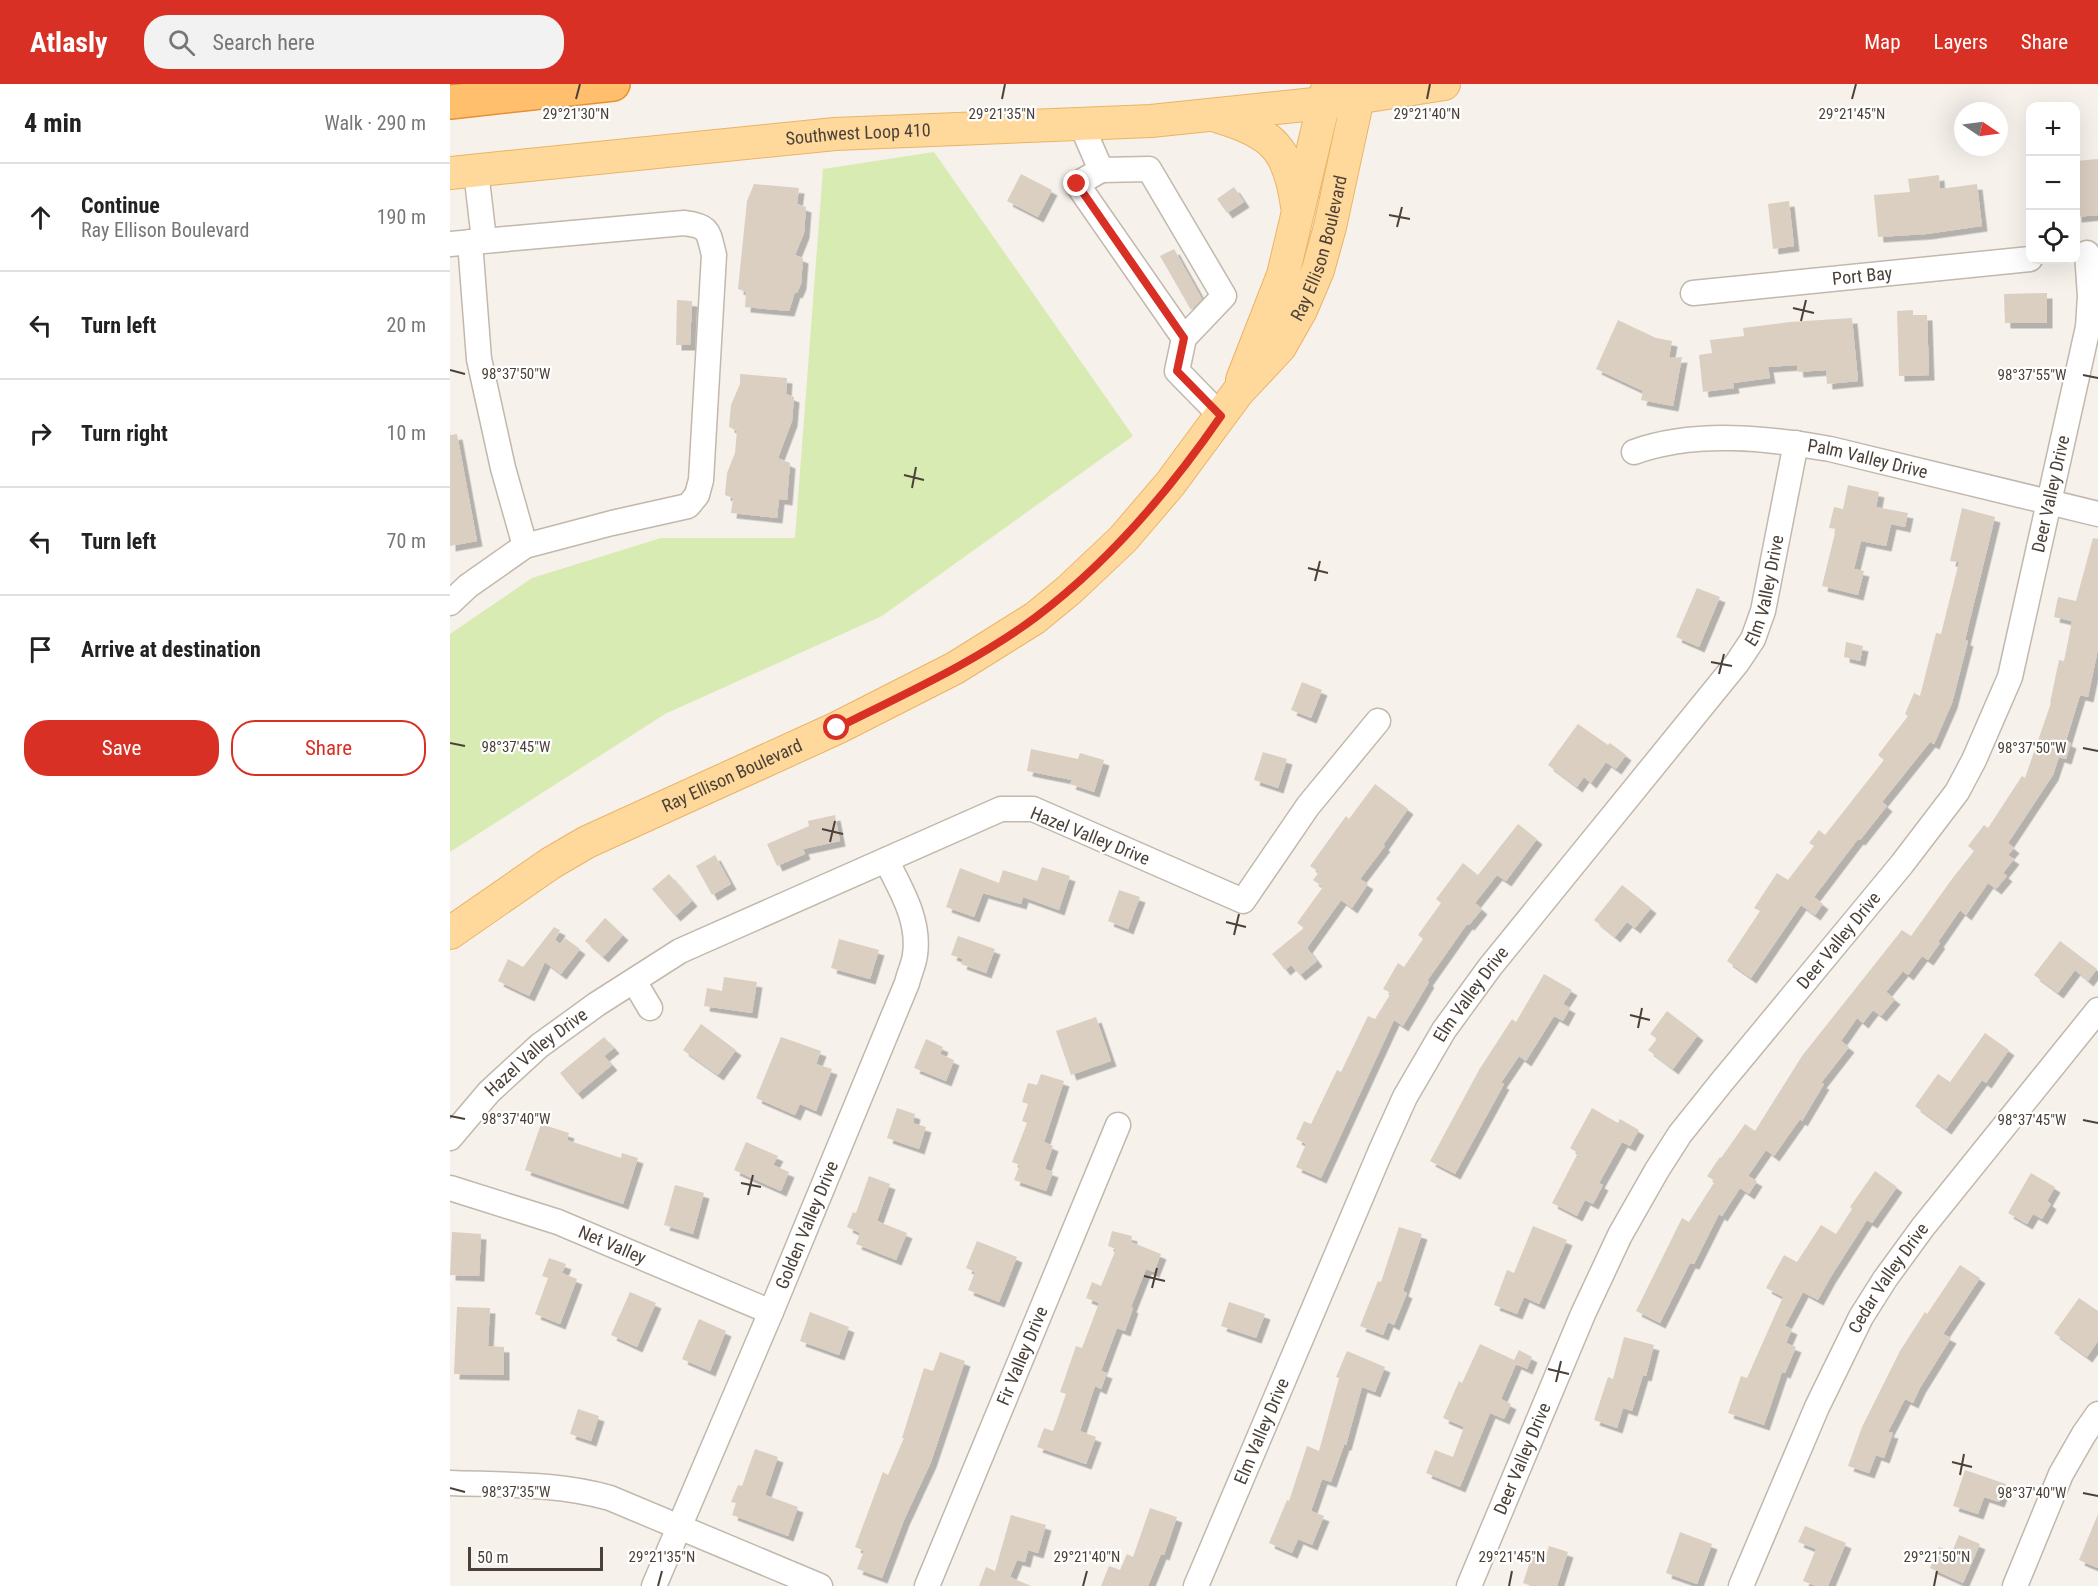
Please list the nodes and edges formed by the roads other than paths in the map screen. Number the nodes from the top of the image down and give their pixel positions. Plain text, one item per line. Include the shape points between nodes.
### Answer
1 (1444, 84) edge
2 (607, 85) edge
3 (1360, 91) edge
4 (1326, 94) edge
5 (450, 102) edge
6 (1212, 115) junction
7 (450, 121) edge
8 (1081, 124) junction
9 (1101, 170) junction
10 (463, 172) edge
11 (1298, 215) junction
12 (468, 242) edge
13 (2087, 253) edge
14 (2026, 260) edge
15 (1693, 293) dead end
16 (1184, 338) junction
17 (1229, 404) junction
18 (1796, 443) junction
19 (1634, 452) dead end
20 (2049, 502) junction
21 (2098, 513) edge
22 (525, 546) junction
23 (450, 603) edge
24 (1378, 721) dead end
25 (886, 860) junction
26 (450, 933) edge
27 (634, 981) junction
28 (650, 1008) dead end
29 (2098, 1010) edge
30 (1118, 1125) dead end
31 (450, 1138) edge
32 (450, 1188) edge
33 (771, 1312) junction
34 (2098, 1414) edge
35 (450, 1483) edge
36 (678, 1527) junction
37 (654, 1586) edge
38 (820, 1586) edge
39 (927, 1586) edge
40 (1196, 1586) edge
41 (1469, 1586) edge
42 (1741, 1586) edge
43 (2015, 1586) edge

1 - 3 main road, Southwest Loop 410
2 - 5 highway
2 - 7 highway via 527,110
3 - 4 main road, Southwest Loop 410
3 - 17 main road, Ray Ellison Boulevard via 1318,270 1280,347
4 - 6 main road, Southwest Loop 410
4 - 11 main road, Ray Ellison Boulevard
6 - 8 main road, Southwest Loop 410
6 - 11 main road via 1248,126 1274,145 1285,159 1294,182
8 - 9 street
8 - 10 main road, Southwest Loop 410 via 835,134
9 - 16 street via 1077,184
9 - 16 street via 1149,169 1224,296
10 - 12 street
11 - 17 main road, Ray Ellison Boulevard via 1283,275
12 - 22 street via 479,359
12 - 22 street via 684,223 700,225 708,234 714,255 697,495 687,506
13 - 20 street, Deer Valley Drive via 2088,327
14 - 15 street, Port Bay
16 - 17 street via 1177,371
17 - 26 main road, Ray Ellison Boulevard via 1123,539 1035,618 955,668 837,728 587,842
18 - 19 street, Palm Valley Drive via 1709,439
18 - 20 street, Palm Valley Drive
18 - 40 street, Elm Valley Drive via 1768,586 1753,639 1490,967 1439,1039 1405,1097 1382,1148
20 - 21 street, Palm Valley Drive
20 - 41 street, Deer Valley Drive via 2010,677 1957,792 1680,1134 1657,1170 1620,1235 1583,1314
22 - 23 street
24 - 25 street, Hazel Valley Drive via 1308,806 1243,901 1033,809 1001,809
25 - 27 street, Hazel Valley Drive via 680,951
25 - 33 street, Golden Valley Drive via 908,904 916,931 915,957
27 - 28 street
27 - 31 street, Hazel Valley Drive via 539,1046 489,1092
29 - 42 street, Cedar Valley Drive via 1923,1227 1861,1317 1817,1407
30 - 39 street, Fir Valley Drive
32 - 33 street, Net Valley via 558,1222
33 - 36 street, Golden Valley Drive
34 - 43 street via 2061,1474
35 - 36 street via 584,1490
36 - 37 street, Golden Valley Drive
36 - 38 street

